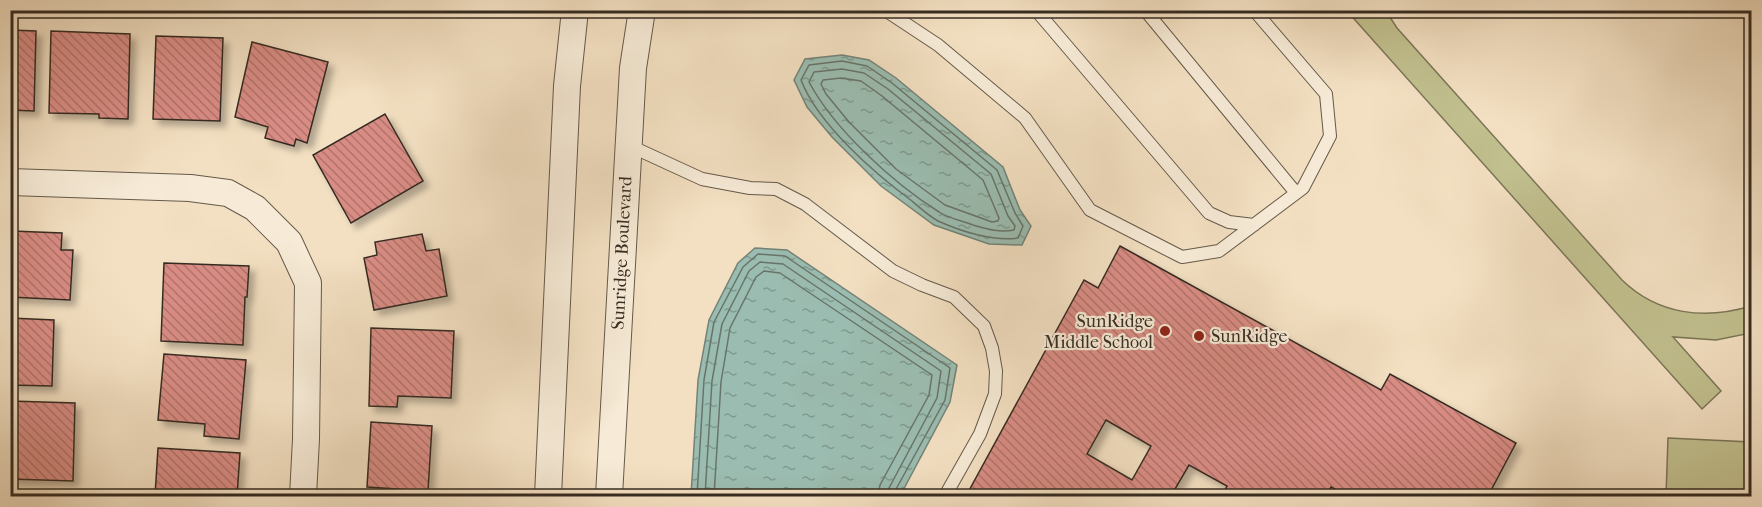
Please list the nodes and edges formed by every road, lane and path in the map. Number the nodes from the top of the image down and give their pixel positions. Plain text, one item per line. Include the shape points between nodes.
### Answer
1 (574, 10) edge
2 (642, 10) edge
3 (885, 10) edge
4 (1036, 10) edge
5 (1145, 10) edge
6 (1254, 10) edge
7 (628, 145) junction
8 (10, 182) edge
9 (1296, 193) junction
10 (1254, 225) junction
11 (303, 496) edge
12 (548, 496) edge
13 (609, 496) edge
14 (945, 496) edge

1 - 12 street
2 - 7 street, Sunridge Boulevard
3 - 10 lane via 938,45 1024,117 1090,210 1182,256 1219,251
4 - 10 lane via 1209,213 1229,222
5 - 9 lane
6 - 9 lane via 1326,94 1330,136 1303,188
7 - 13 street, Sunridge Boulevard
7 - 14 lane via 702,179 776,189 805,204 892,271 954,297 984,326 996,371 994,394 980,434
8 - 11 street via 190,188 228,193 255,208 289,242 308,283
9 - 10 lane

